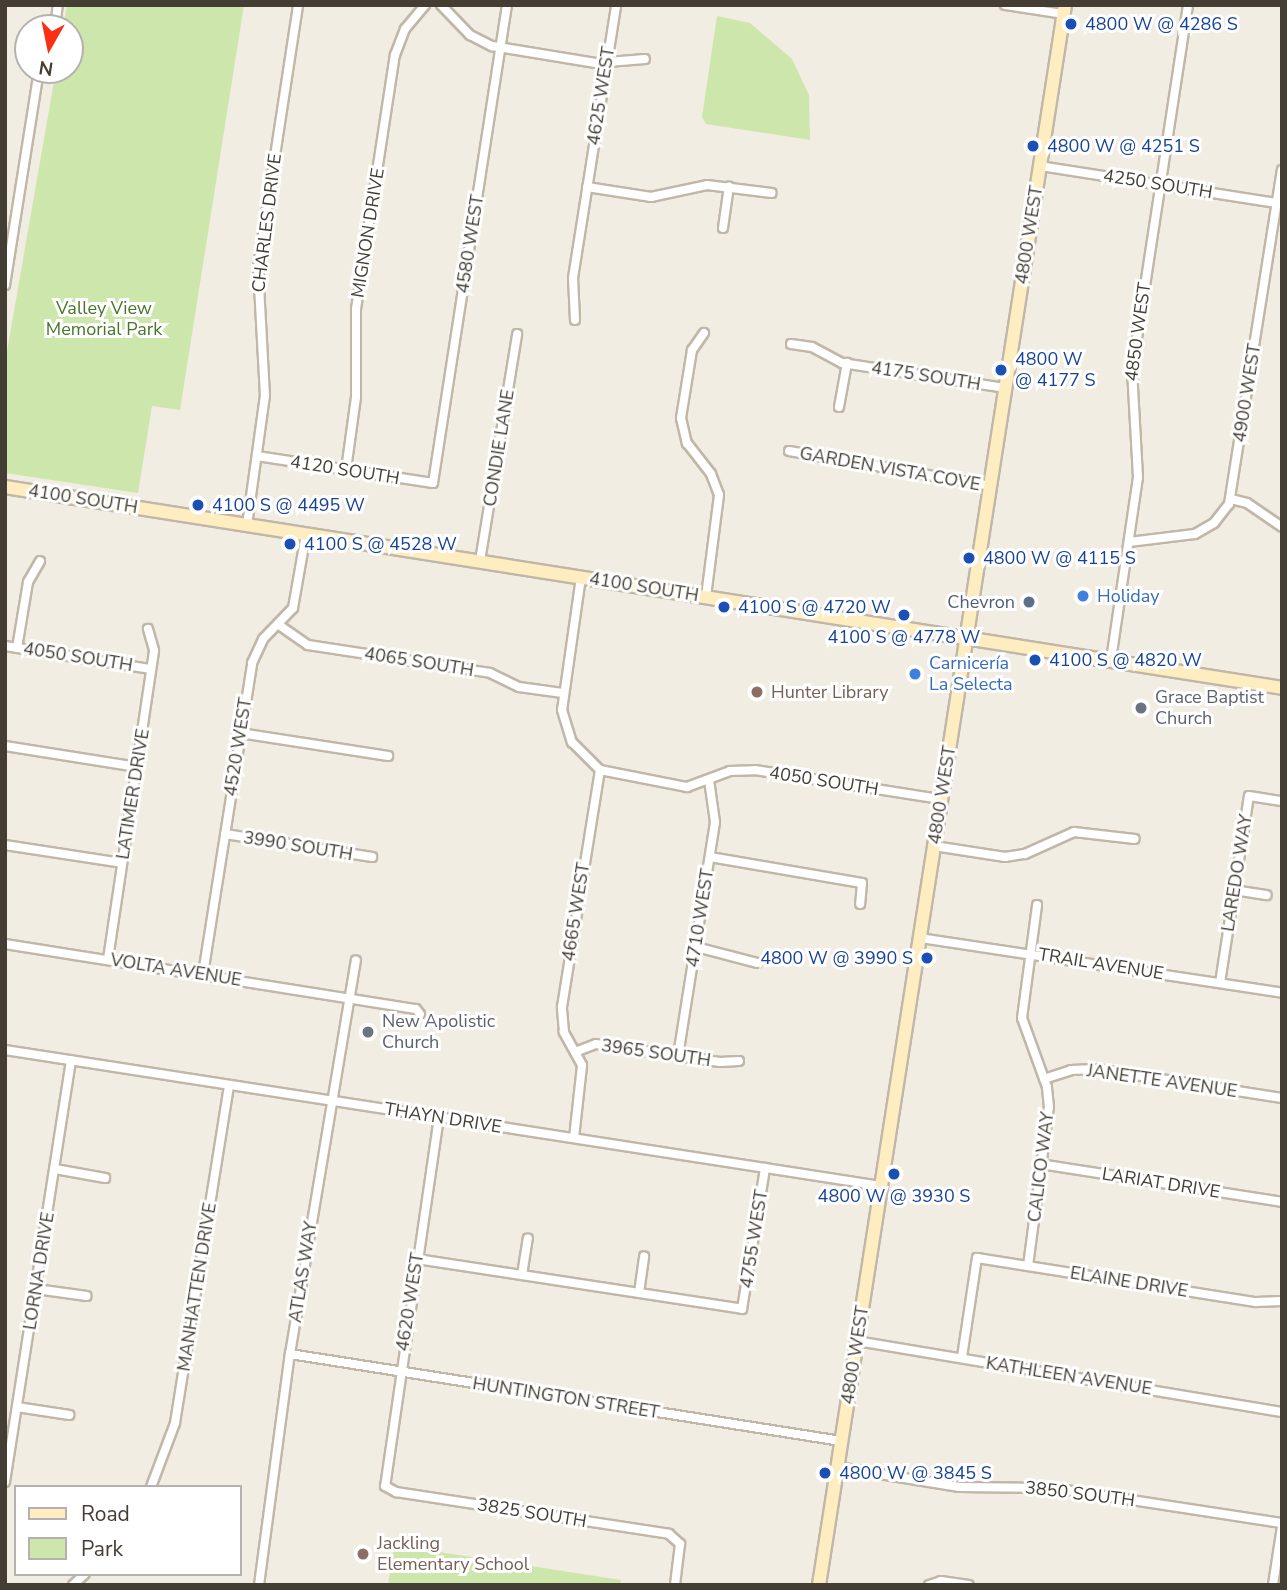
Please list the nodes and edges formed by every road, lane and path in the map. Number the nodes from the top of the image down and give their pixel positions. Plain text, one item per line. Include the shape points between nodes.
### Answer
1 (298, 5) edge
2 (425, 5) edge
3 (441, 5) edge
4 (508, 5) edge
5 (616, 5) edge
6 (1005, 5) edge
7 (1188, 5) edge
8 (1064, 10) edge
9 (501, 48) junction
10 (645, 60) dead end
11 (606, 64) junction
12 (37, 84) edge
13 (1040, 166) junction
14 (1282, 170) edge
15 (1160, 184) junction
16 (729, 186) junction
17 (587, 187) junction
18 (772, 193) dead end
19 (1277, 203) junction
20 (723, 228) dead end
21 (5, 285) edge
22 (575, 320) dead end
23 (704, 333) dead end
24 (517, 334) dead end
25 (791, 344) dead end
26 (847, 363) junction
27 (1006, 388) junction
28 (839, 407) dead end
29 (789, 451) dead end
30 (257, 456) junction
31 (346, 470) junction
32 (433, 483) joint
33 (991, 486) junction
34 (5, 487) edge
35 (1231, 499) junction
36 (247, 525) junction
37 (1282, 527) edge
38 (306, 534) junction
39 (1129, 542) junction
40 (40, 561) dead end
41 (480, 561) junction
42 (581, 577) junction
43 (706, 596) junction
44 (279, 625) junction
45 (148, 629) dead end
46 (967, 637) junction
47 (5, 646) edge
48 (17, 648) junction
49 (1111, 660) junction
50 (151, 669) junction
51 (1282, 688) edge
52 (563, 694) junction
53 (240, 733) junction
54 (5, 746) edge
55 (388, 756) dead end
56 (137, 766) junction
57 (600, 770) junction
58 (709, 780) junction
59 (941, 799) junction
60 (1282, 801) edge
61 (225, 834) junction
62 (1135, 839) dead end
63 (5, 845) edge
64 (934, 846) junction
65 (372, 857) dead end
66 (710, 857) junction
67 (122, 863) junction
68 (1234, 890) junction
69 (1267, 895) dead end
70 (860, 904) dead end
71 (1037, 905) dead end
72 (920, 938) junction
73 (5, 944) edge
74 (696, 947) junction
75 (1029, 954) junction
76 (108, 959) junction
77 (356, 960) dead end
78 (757, 963) dead end
79 (203, 974) junction
80 (1220, 983) junction
81 (1282, 992) edge
82 (347, 998) junction
83 (420, 1014) dead end
84 (5, 1050) edge
85 (575, 1052) junction
86 (678, 1056) junction
87 (71, 1060) junction
88 (739, 1061) dead end
89 (1044, 1079) junction
90 (229, 1084) junction
91 (1282, 1098) edge
92 (331, 1100) junction
93 (439, 1117) junction
94 (573, 1138) junction
95 (1040, 1164) junction
96 (765, 1168) junction
97 (55, 1169) junction
98 (105, 1178) dead end
99 (881, 1186) junction
100 (1282, 1202) edge
101 (528, 1238) dead end
102 (644, 1256) dead end
103 (417, 1259) junction
104 (1028, 1266) junction
105 (523, 1275) junction
106 (36, 1289) junction
107 (639, 1293) junction
108 (87, 1296) dead end
109 (1282, 1301) edge
110 (857, 1341) junction
111 (290, 1354) junction
112 (962, 1357) junction
113 (399, 1372) junction
114 (17, 1407) junction
115 (1282, 1412) edge
116 (69, 1415) dead end
117 (841, 1441) junction
118 (837, 1467) junction
119 (5, 1482) edge
120 (152, 1485) edge
121 (385, 1486) joint
122 (1282, 1524) edge
123 (930, 1584) edge
124 (259, 1585) edge
125 (675, 1585) edge
126 (819, 1585) edge
127 (969, 1585) edge
128 (1272, 1585) edge

1 - 30 street, CHARLES DRIVE via 258,274 265,396
2 - 31 street, MIGNON DRIVE via 405,29 396,55 356,309 355,408
3 - 9 street via 470,36
4 - 9 street, 4580 WEST
5 - 11 street, 4625 WEST
6 - 8 street
7 - 15 street, 4850 WEST
8 - 13 main road, 4800 WEST
9 - 11 street
9 - 32 street, 4580 WEST
10 - 11 street
11 - 17 street, 4625 WEST
12 - 21 street
13 - 15 street, 4250 SOUTH
13 - 27 main road, 4800 WEST
14 - 19 street, 4900 WEST
15 - 19 street, 4250 SOUTH
15 - 39 street, 4850 WEST via 1131,379 1138,477
16 - 17 street via 707,185 660,197
16 - 18 street
16 - 20 street
17 - 22 street, 4625 WEST via 573,278
19 - 35 street, 4900 WEST
23 - 43 street via 692,350 681,418 687,443 711,474 719,495
24 - 41 street, CONDIE LANE
25 - 26 street, 4175 SOUTH
26 - 27 street, 4175 SOUTH
26 - 28 street, 4175 SOUTH
27 - 33 main road, 4800 WEST
29 - 33 street, GARDEN VISTA COVE
30 - 31 street, 4120 SOUTH
30 - 36 street, CHARLES DRIVE
31 - 32 street, 4120 SOUTH
33 - 46 main road, 4800 WEST
34 - 36 main road, 4100 SOUTH
35 - 37 street via 1247,503
35 - 39 street via 1219,519 1202,531 1149,543
36 - 38 main road, 4100 SOUTH
38 - 41 main road, 4100 SOUTH
38 - 44 street, 4520 WEST via 295,603
39 - 49 street, 4850 WEST
40 - 48 street via 28,582
41 - 42 main road, 4100 SOUTH
42 - 43 main road, 4100 SOUTH
42 - 52 street
43 - 46 main road, 4100 SOUTH
44 - 52 street, 4065 SOUTH via 307,645 491,673 519,687
44 - 53 street, 4520 WEST via 263,639 254,656
45 - 50 street, LATIMER DRIVE via 154,646
46 - 49 main road, 4100 SOUTH
46 - 59 main road, 4800 WEST
47 - 48 street, 4050 SOUTH
48 - 50 street, 4050 SOUTH
49 - 51 main road, 4100 SOUTH
50 - 56 street, LATIMER DRIVE
52 - 57 street via 562,710 572,742
53 - 55 street
53 - 61 street, 4520 WEST
54 - 56 street
56 - 67 street, LATIMER DRIVE
57 - 58 street, 4050 SOUTH via 677,786
57 - 85 street, 4665 WEST via 562,1007 564,1032
58 - 59 street, 4050 SOUTH via 730,771 755,770
58 - 66 street, 4710 WEST via 716,804
59 - 64 main road, 4800 WEST
60 - 68 street, LAREDO WAY via 1249,796
61 - 65 street, 3990 SOUTH
61 - 79 street, 4520 WEST
62 - 64 street via 1074,831 1025,854 1005,857
63 - 67 street
64 - 72 main road, 4800 WEST
66 - 70 street via 862,883
66 - 74 street, 4710 WEST
67 - 76 street, LATIMER DRIVE
68 - 69 street
68 - 80 street, LAREDO WAY
71 - 75 street, CALICO WAY
72 - 75 street, TRAIL AVENUE
72 - 99 main road, 4800 WEST
73 - 76 street, VOLTA AVENUE
74 - 78 street
74 - 86 street, 4710 WEST
75 - 80 street, TRAIL AVENUE
75 - 89 street, CALICO WAY via 1023,1024
76 - 79 street, VOLTA AVENUE
77 - 82 street, ATLAS WAY
79 - 82 street, VOLTA AVENUE
80 - 81 street, TRAIL AVENUE
82 - 83 street, VOLTA AVENUE via 416,1009
82 - 92 street, ATLAS WAY
84 - 87 street, THAYN DRIVE
85 - 86 street, 3965 SOUTH via 596,1044
85 - 94 street, 4665 WEST via 583,1073
86 - 88 street, 3965 SOUTH
87 - 90 street, THAYN DRIVE
87 - 97 street, LORNA DRIVE
89 - 91 street, JANETTE AVENUE via 1077,1069 1097,1069
89 - 95 street, CALICO WAY via 1049,1111
90 - 92 street, THAYN DRIVE
90 - 120 street, MANHATTEN DRIVE via 175,1423
92 - 93 street, THAYN DRIVE
92 - 111 street, ATLAS WAY
93 - 94 street, THAYN DRIVE
93 - 103 street, 4620 WEST
94 - 96 street, THAYN DRIVE
95 - 100 street, LARIAT DRIVE
95 - 104 street, CALICO WAY
96 - 99 street, THAYN DRIVE
96 - 107 street, 4755 WEST via 743,1310
97 - 98 street
97 - 106 street, LORNA DRIVE
99 - 110 main road, 4800 WEST
101 - 105 street
102 - 107 street
103 - 105 street
103 - 113 street, 4620 WEST
104 - 109 street, ELAINE DRIVE via 1256,1302
104 - 112 street, ELAINE DRIVE via 977,1258
105 - 107 street
106 - 108 street
106 - 114 street, LORNA DRIVE
110 - 112 street, KATHLEEN AVENUE
110 - 117 main road, 4800 WEST
111 - 113 street, HUNTINGTON STREET
111 - 124 street, ATLAS WAY
112 - 115 street, KATHLEEN AVENUE
113 - 117 street, HUNTINGTON STREET
113 - 121 street, 4620 WEST
114 - 116 street
114 - 119 street, LORNA DRIVE
117 - 118 main road, 4800 WEST
118 - 122 street, 3850 SOUTH via 960,1486 1053,1488
118 - 126 main road, 4800 WEST
121 - 125 street, 3825 SOUTH via 396,1492 669,1534 679,1540
122 - 128 street
123 - 127 street

